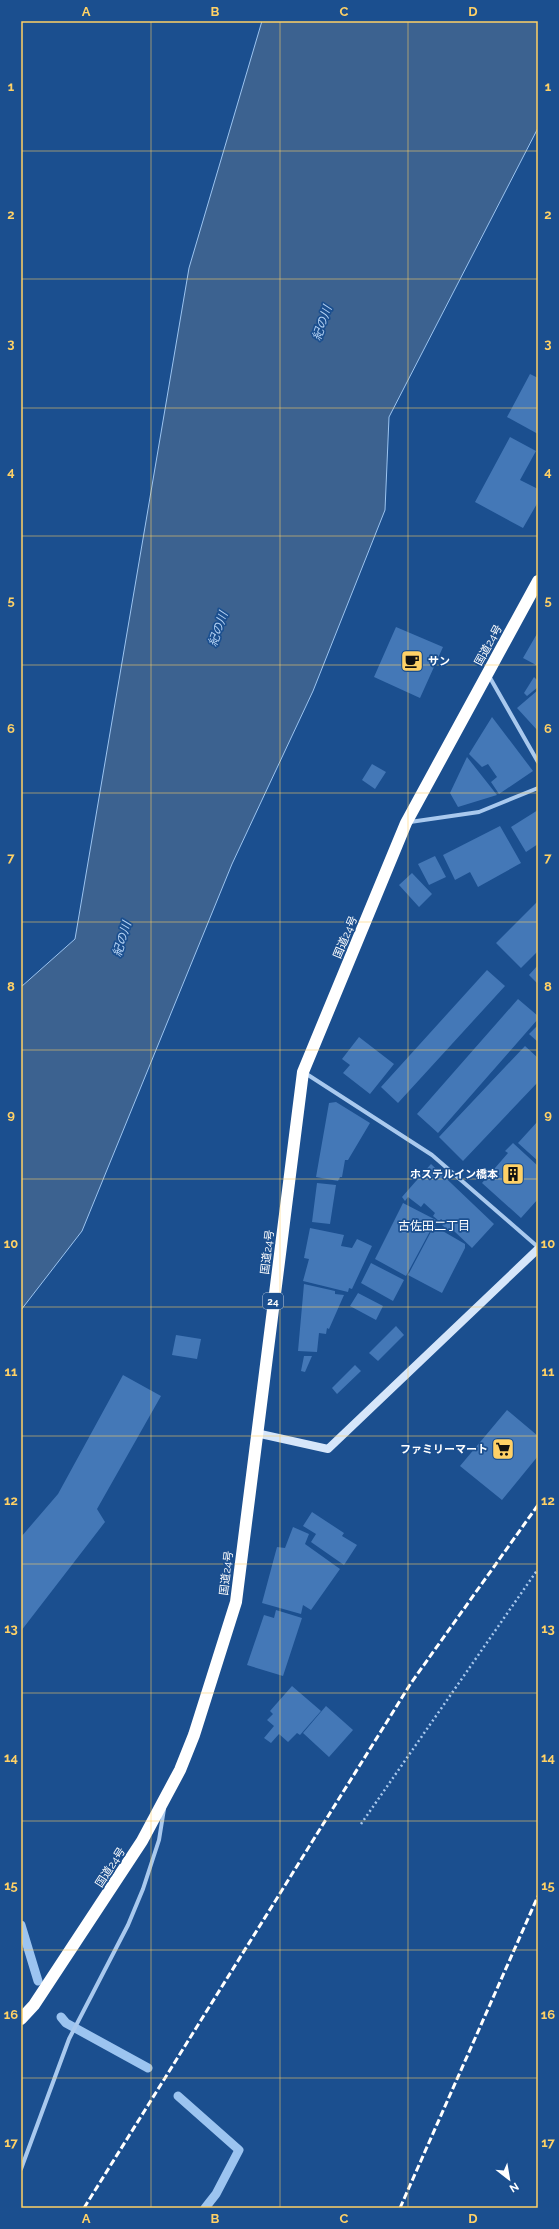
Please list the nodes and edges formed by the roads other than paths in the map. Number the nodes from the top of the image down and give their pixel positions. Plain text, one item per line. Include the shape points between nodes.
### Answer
1 (538, 581) edge
2 (487, 672) junction
3 (538, 762) edge
4 (538, 788) edge
5 (406, 823) junction
6 (303, 1072) junction
7 (538, 1248) edge
8 (256, 1433) junction
9 (166, 1795) junction
10 (21, 2019) edge
11 (21, 2169) edge

1 - 2 highway, 国道24号 / 24
2 - 3 street
2 - 5 highway, 国道24号 / 24
4 - 5 street via 479,812
5 - 6 highway, 国道24号 / 24
6 - 7 street via 432,1155
6 - 8 highway, 国道24号 / 24
7 - 8 street via 328,1449
8 - 9 highway, 国道24号 / 24 via 236,1602 194,1735 180,1770
9 - 10 highway, 国道24号 / 24 via 142,1842 42,1992
9 - 11 street via 159,1840 143,1889 128,1925 70,2039

